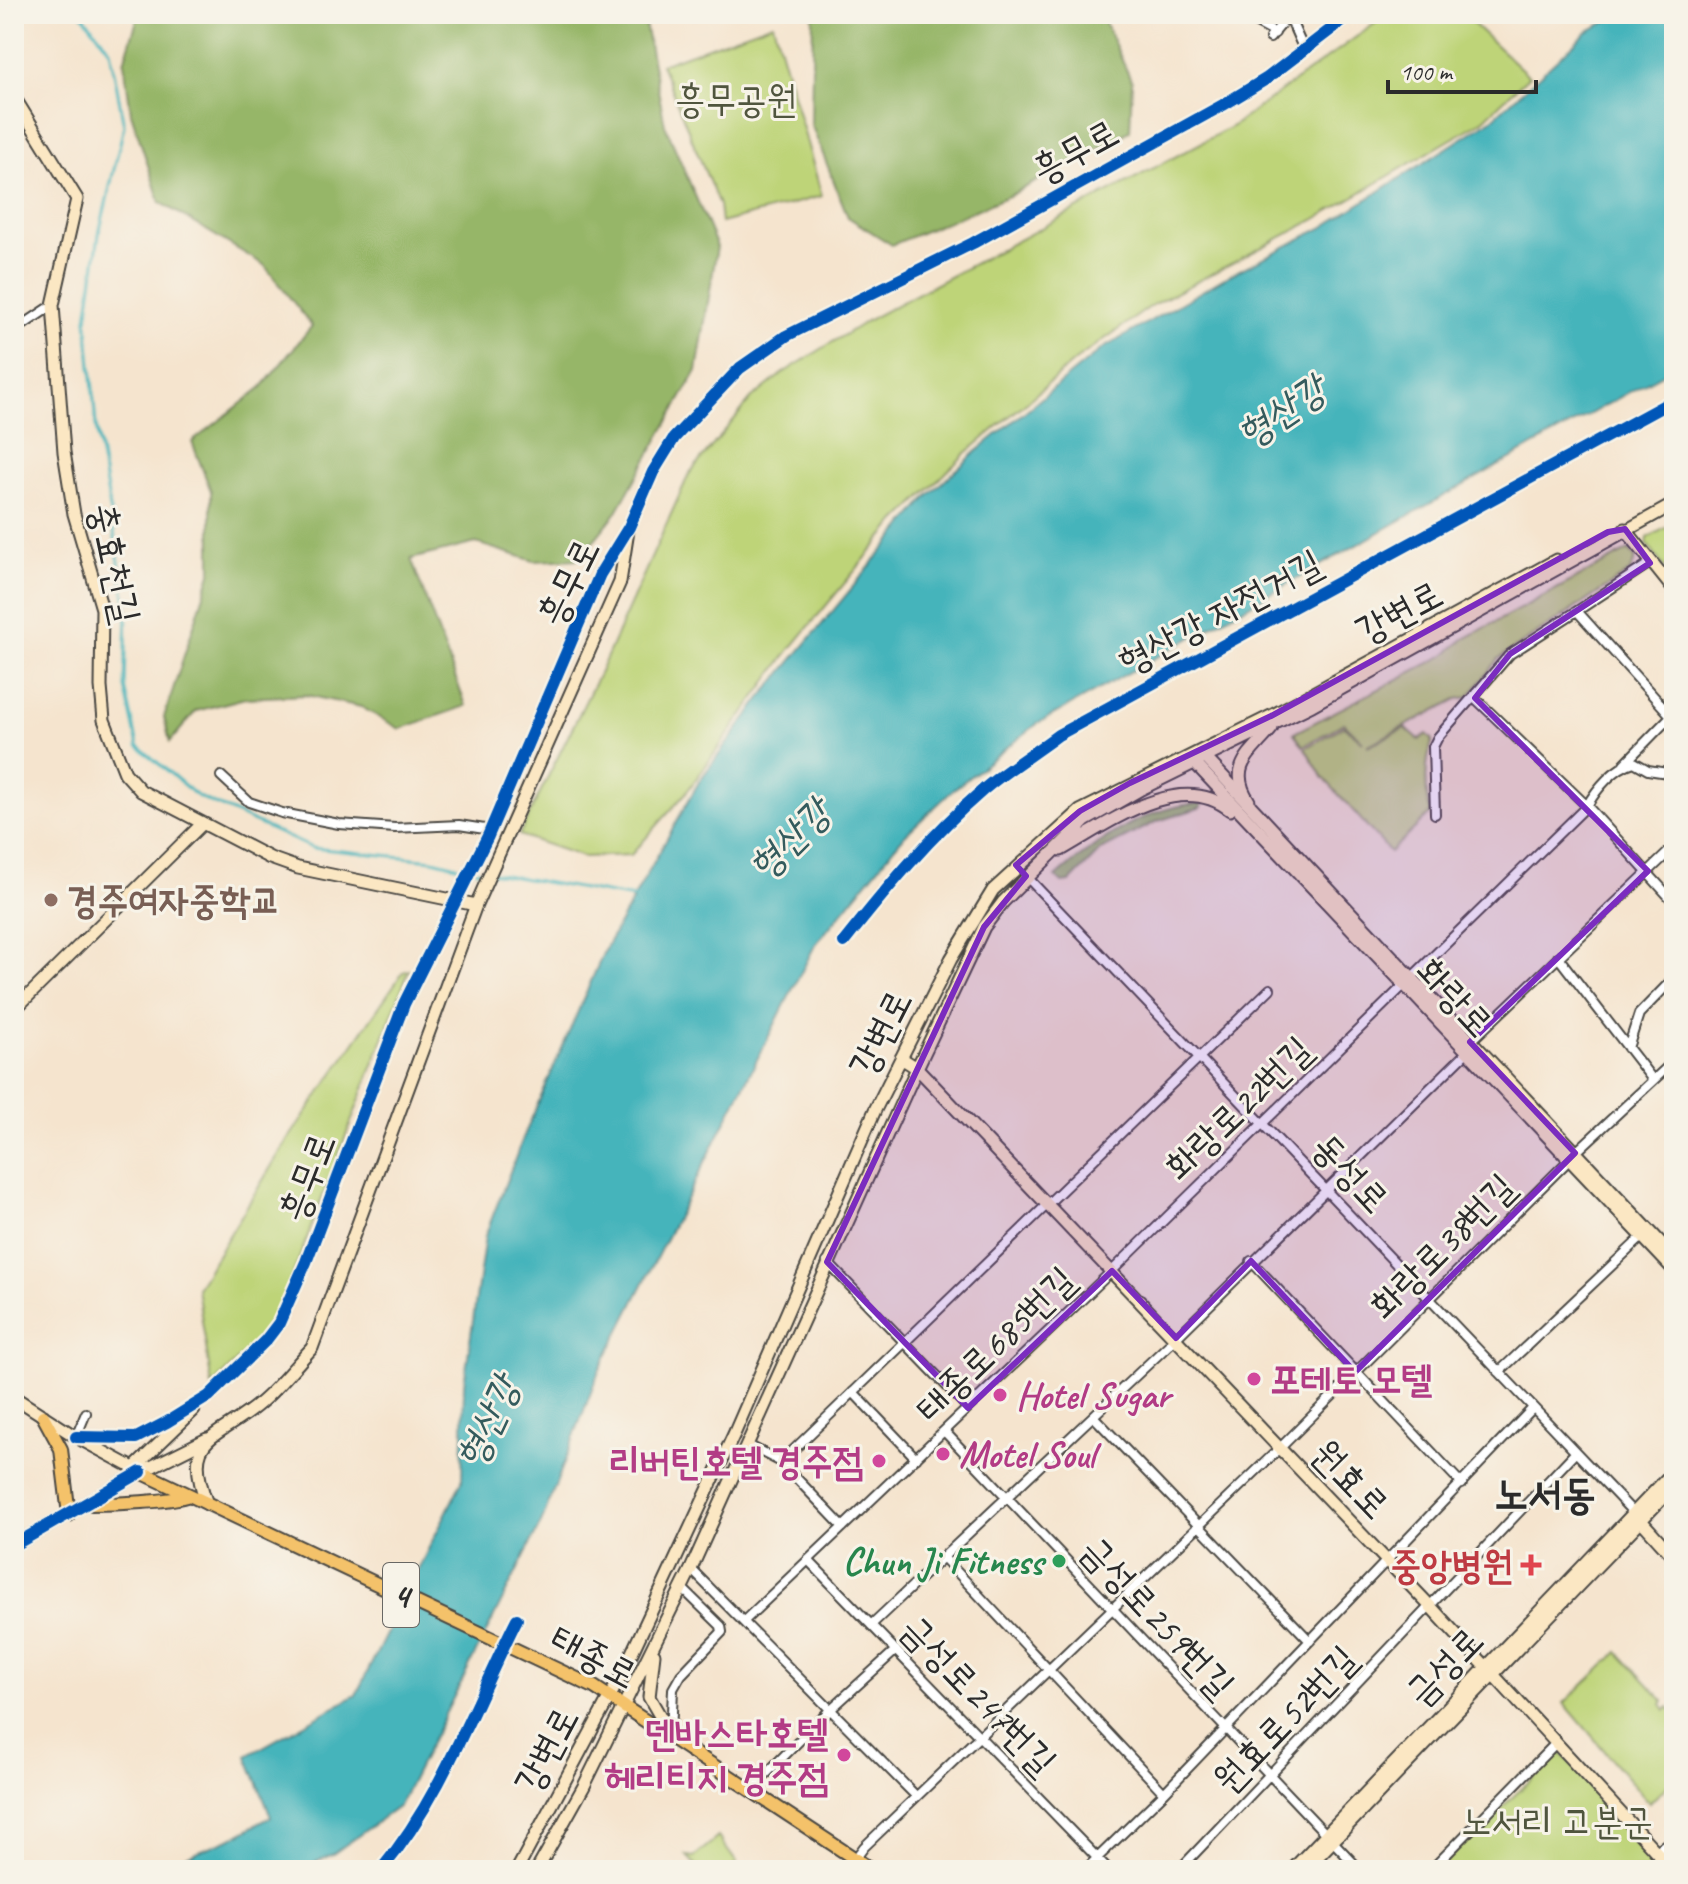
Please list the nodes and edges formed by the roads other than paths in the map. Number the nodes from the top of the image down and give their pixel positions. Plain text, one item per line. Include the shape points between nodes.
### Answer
1 (1240, 14) edge
2 (1289, 14) edge
3 (1351, 14) edge
4 (1304, 50) junction
5 (14, 97) edge
6 (53, 305) junction
7 (14, 331) edge
8 (1674, 504) edge
9 (629, 527) junction
10 (1625, 529) junction
11 (1650, 563) junction
12 (1673, 586) edge
13 (1577, 611) junction
14 (1475, 698) junction
15 (1673, 718) edge
16 (1274, 725) junction
17 (1196, 757) junction
18 (1624, 765) junction
19 (1674, 774) edge
20 (221, 776) dead end
21 (1587, 806) junction
22 (1435, 814) dead end
23 (1260, 818) junction
24 (202, 824) junction
25 (490, 833) junction
26 (1261, 835) junction
27 (1674, 847) edge
28 (1045, 860) junction
29 (1016, 865) junction
30 (1648, 871) junction
31 (1026, 876) junction
32 (458, 900) junction
33 (1674, 902) edge
34 (476, 905) junction
35 (1558, 957) junction
36 (1674, 978) edge
37 (1407, 982) junction
38 (1270, 989) dead end
39 (14, 1010) edge
40 (1468, 1047) junction
41 (1628, 1048) junction
42 (1201, 1056) junction
43 (901, 1058) junction
44 (1674, 1061) edge
45 (917, 1068) junction
46 (1653, 1080) junction
47 (1263, 1122) junction
48 (1572, 1157) junction
49 (1326, 1190) junction
50 (1048, 1204) junction
51 (1642, 1237) junction
52 (1674, 1257) edge
53 (1251, 1261) junction
54 (827, 1262) junction
55 (1674, 1270) edge
56 (1112, 1271) junction
57 (1429, 1298) junction
58 (1176, 1338) junction
59 (905, 1341) junction
60 (1355, 1372) junction
61 (1499, 1372) junction
62 (853, 1392) junction
63 (209, 1396) junction
64 (14, 1397) edge
65 (968, 1408) junction
66 (1532, 1409) junction
67 (86, 1413) dead end
68 (43, 1416) junction
69 (1093, 1416) junction
70 (944, 1431) junction
71 (76, 1437) junction
72 (207, 1439) junction
73 (748, 1445) junction
74 (1280, 1448) junction
75 (1574, 1454) junction
76 (916, 1458) junction
77 (781, 1462) junction
78 (1674, 1471) edge
79 (137, 1472) junction
80 (1462, 1484) junction
81 (1674, 1486) edge
82 (189, 1495) junction
83 (1007, 1497) junction
84 (88, 1504) junction
85 (207, 1504) junction
86 (69, 1515) junction
87 (1636, 1515) junction
88 (1199, 1526) junction
89 (843, 1527) junction
90 (14, 1545) edge
91 (943, 1557) junction
92 (1674, 1557) edge
93 (808, 1560) junction
94 (1388, 1561) junction
95 (691, 1569) junction
96 (681, 1587) junction
97 (1431, 1607) junction
98 (1113, 1610) junction
99 (744, 1621) junction
100 (871, 1625) junction
101 (658, 1635) junction
102 (1310, 1641) junction
103 (896, 1650) junction
104 (1049, 1668) junction
105 (1489, 1668) junction
106 (610, 1696) junction
107 (624, 1704) junction
108 (831, 1709) junction
109 (1225, 1729) junction
110 (671, 1735) junction
111 (979, 1735) junction
112 (1557, 1742) junction
113 (1269, 1776) junction
114 (751, 1789) junction
115 (1164, 1793) junction
116 (916, 1796) junction
117 (1329, 1838) junction
118 (1674, 1838) edge
119 (1656, 1851) junction
120 (1097, 1858) junction
121 (855, 1859) junction
122 (517, 1870) edge
123 (537, 1870) edge
124 (847, 1870) edge
125 (872, 1870) edge
126 (1085, 1870) edge
127 (1109, 1870) edge
128 (1179, 1870) edge
129 (1292, 1870) edge
130 (1305, 1870) edge
131 (1360, 1870) edge
132 (1431, 1870) edge
133 (1673, 1870) edge

1 - 2 street via 1272,35
2 - 4 street
3 - 4 street, 흥무로
4 - 9 street, 흥무로 via 1223,105 973,243 762,350 709,397 674,438
5 - 6 street, 충효천길 via 77,199
6 - 7 street
6 - 24 street, 충효천길 via 64,452 74,514 102,609 104,720 133,783
8 - 10 street, 강변로
9 - 25 street, 흥무로 via 600,574
9 - 34 street, 흥무로 via 620,582
10 - 11 street
10 - 16 street, 강변로
10 - 17 street, 강변로 via 1608,532
11 - 12 street
11 - 13 street
13 - 14 street via 1510,654
13 - 15 street
14 - 21 street
14 - 22 street via 1433,747
15 - 18 street, 화랑로22번길
16 - 17 street, 강변로
16 - 23 street via 1248,751 1241,769 1243,792
17 - 23 street, 화랑로
17 - 26 street, 화랑로
17 - 28 street, 강변로 via 1085,821
17 - 29 street, 강변로 via 1080,811
18 - 19 street via 1634,762
18 - 21 street, 화랑로22번길
20 - 25 street via 249,802 310,819 353,825 459,825
21 - 30 street
21 - 37 street, 화랑로22번길
23 - 37 street, 화랑로
24 - 32 street, 충효천길 via 298,868
24 - 39 street
25 - 32 street, 흥무로
26 - 28 street via 1210,796 1177,795 1121,815
26 - 37 street, 화랑로
27 - 30 street
28 - 31 street, 강변로
29 - 31 street
29 - 43 street, 강변로 via 978,909
30 - 33 street
30 - 35 street
31 - 42 street, 동성로
31 - 45 street, 강변로 via 984,927
32 - 34 street, 충효천길
32 - 63 street, 흥무로 via 404,1004 279,1323
34 - 72 street, 흥무로 via 312,1348 262,1402
35 - 40 street
35 - 41 street
36 - 41 street via 1639,1014
37 - 40 street, 화랑로
37 - 47 street, 화랑로22번길
38 - 42 street
40 - 48 street, 화랑로
40 - 49 street
41 - 46 street
42 - 47 street, 동성로
42 - 50 street
43 - 45 street, 원효로
43 - 106 street, 강변로 via 735,1432
44 - 46 street, 화랑로38번길
45 - 50 street, 원효로
45 - 54 street, 강변로
46 - 48 street, 화랑로38번길
47 - 49 street, 동성로
47 - 56 street, 화랑로22번길
48 - 51 street, 화랑로
48 - 52 street, 화랑로
48 - 57 street, 화랑로38번길
49 - 53 street
49 - 57 street, 동성로
50 - 56 street, 원효로
50 - 59 street
51 - 55 street, 화랑로
51 - 61 street
53 - 58 street
53 - 60 street
54 - 59 street
54 - 73 street, 강변로
56 - 58 street, 원효로
56 - 65 street, 태종로685번길
57 - 60 street, 화랑로38번길
57 - 61 street, 동성로
58 - 69 street
58 - 74 street, 원효로
59 - 62 street
59 - 65 street
60 - 74 street, 화랑로38번길
60 - 80 street, 화랑로38번길
61 - 66 street, 동성로
62 - 76 street, 태종로685번길
62 - 77 street
63 - 71 street, 흥무로 via 136,1438
63 - 79 street, 흥무로
64 - 68 street, 태종로
65 - 70 street, 태종로685번길
66 - 75 street, 동성로
66 - 80 street
67 - 71 street
68 - 71 street, 태종로
68 - 86 main road via 61,1449
69 - 83 street
69 - 88 street
70 - 76 street, 태종로685번길
70 - 83 street, 금성로259번길
71 - 79 street, 태종로
72 - 79 street, 흥무로
72 - 85 street via 197,1476
73 - 77 street
73 - 95 street, 강변로
74 - 88 street, 화랑로38번길
74 - 94 street, 원효로
75 - 87 street, 동성로
75 - 97 street, 원효로52번길
76 - 89 street, 태종로685번길
77 - 89 street
78 - 87 street, 금성로
79 - 82 main road, 태종로 / 4
79 - 84 main road
80 - 94 street
81 - 87 street, 금성로
82 - 84 main road via 173,1502
82 - 85 main road, 태종로 / 4
83 - 91 street
83 - 98 street, 금성로259번길
84 - 86 main road
85 - 106 main road, 태종로 / 4
86 - 90 main road
87 - 92 street, 동성로
87 - 105 street, 금성로
88 - 98 street, 화랑로38번길
88 - 102 street
89 - 93 street, 태종로685번길
91 - 100 street
91 - 104 street
93 - 99 street, 태종로685번길
93 - 100 street, 금성로247번길
94 - 97 street, 원효로
94 - 102 street
95 - 96 street, 강변로
95 - 99 street
96 - 101 street, 강변로
96 - 110 street via 722,1632 673,1689
97 - 105 street, 원효로
97 - 113 street, 원효로52번길
98 - 104 street, 화랑로38번길
98 - 109 street, 금성로259번길
99 - 108 street
100 - 103 street, 금성로247번길
101 - 107 street, 강변로
101 - 110 street via 649,1697
102 - 109 street
103 - 108 street
103 - 111 street, 금성로247번길
104 - 111 street, 화랑로38번길
104 - 115 street
105 - 112 street, 원효로
105 - 117 street, 금성로
106 - 107 main road, 태종로 / 4
106 - 122 street, 강변로
107 - 110 main road, 태종로 / 4
107 - 123 street, 강변로
108 - 114 street
108 - 116 street
109 - 113 street, 금성로259번길
109 - 115 street
110 - 114 main road, 태종로 / 4
111 - 116 street, 화랑로38번길
111 - 120 street, 금성로247번길
112 - 119 street, 원효로
112 - 132 street
113 - 117 street, 금성로259번길
113 - 128 street, 원효로52번길
114 - 121 main road, 태종로 / 4
115 - 120 street
116 - 121 street, 화랑로38번길
117 - 129 street, 금성로
117 - 130 street, 금성로
117 - 131 street
118 - 119 street
119 - 133 street, 원효로
120 - 126 street
120 - 127 street, 금성로247번길
121 - 124 street, 화랑로38번길
121 - 125 main road, 태종로 / 4

